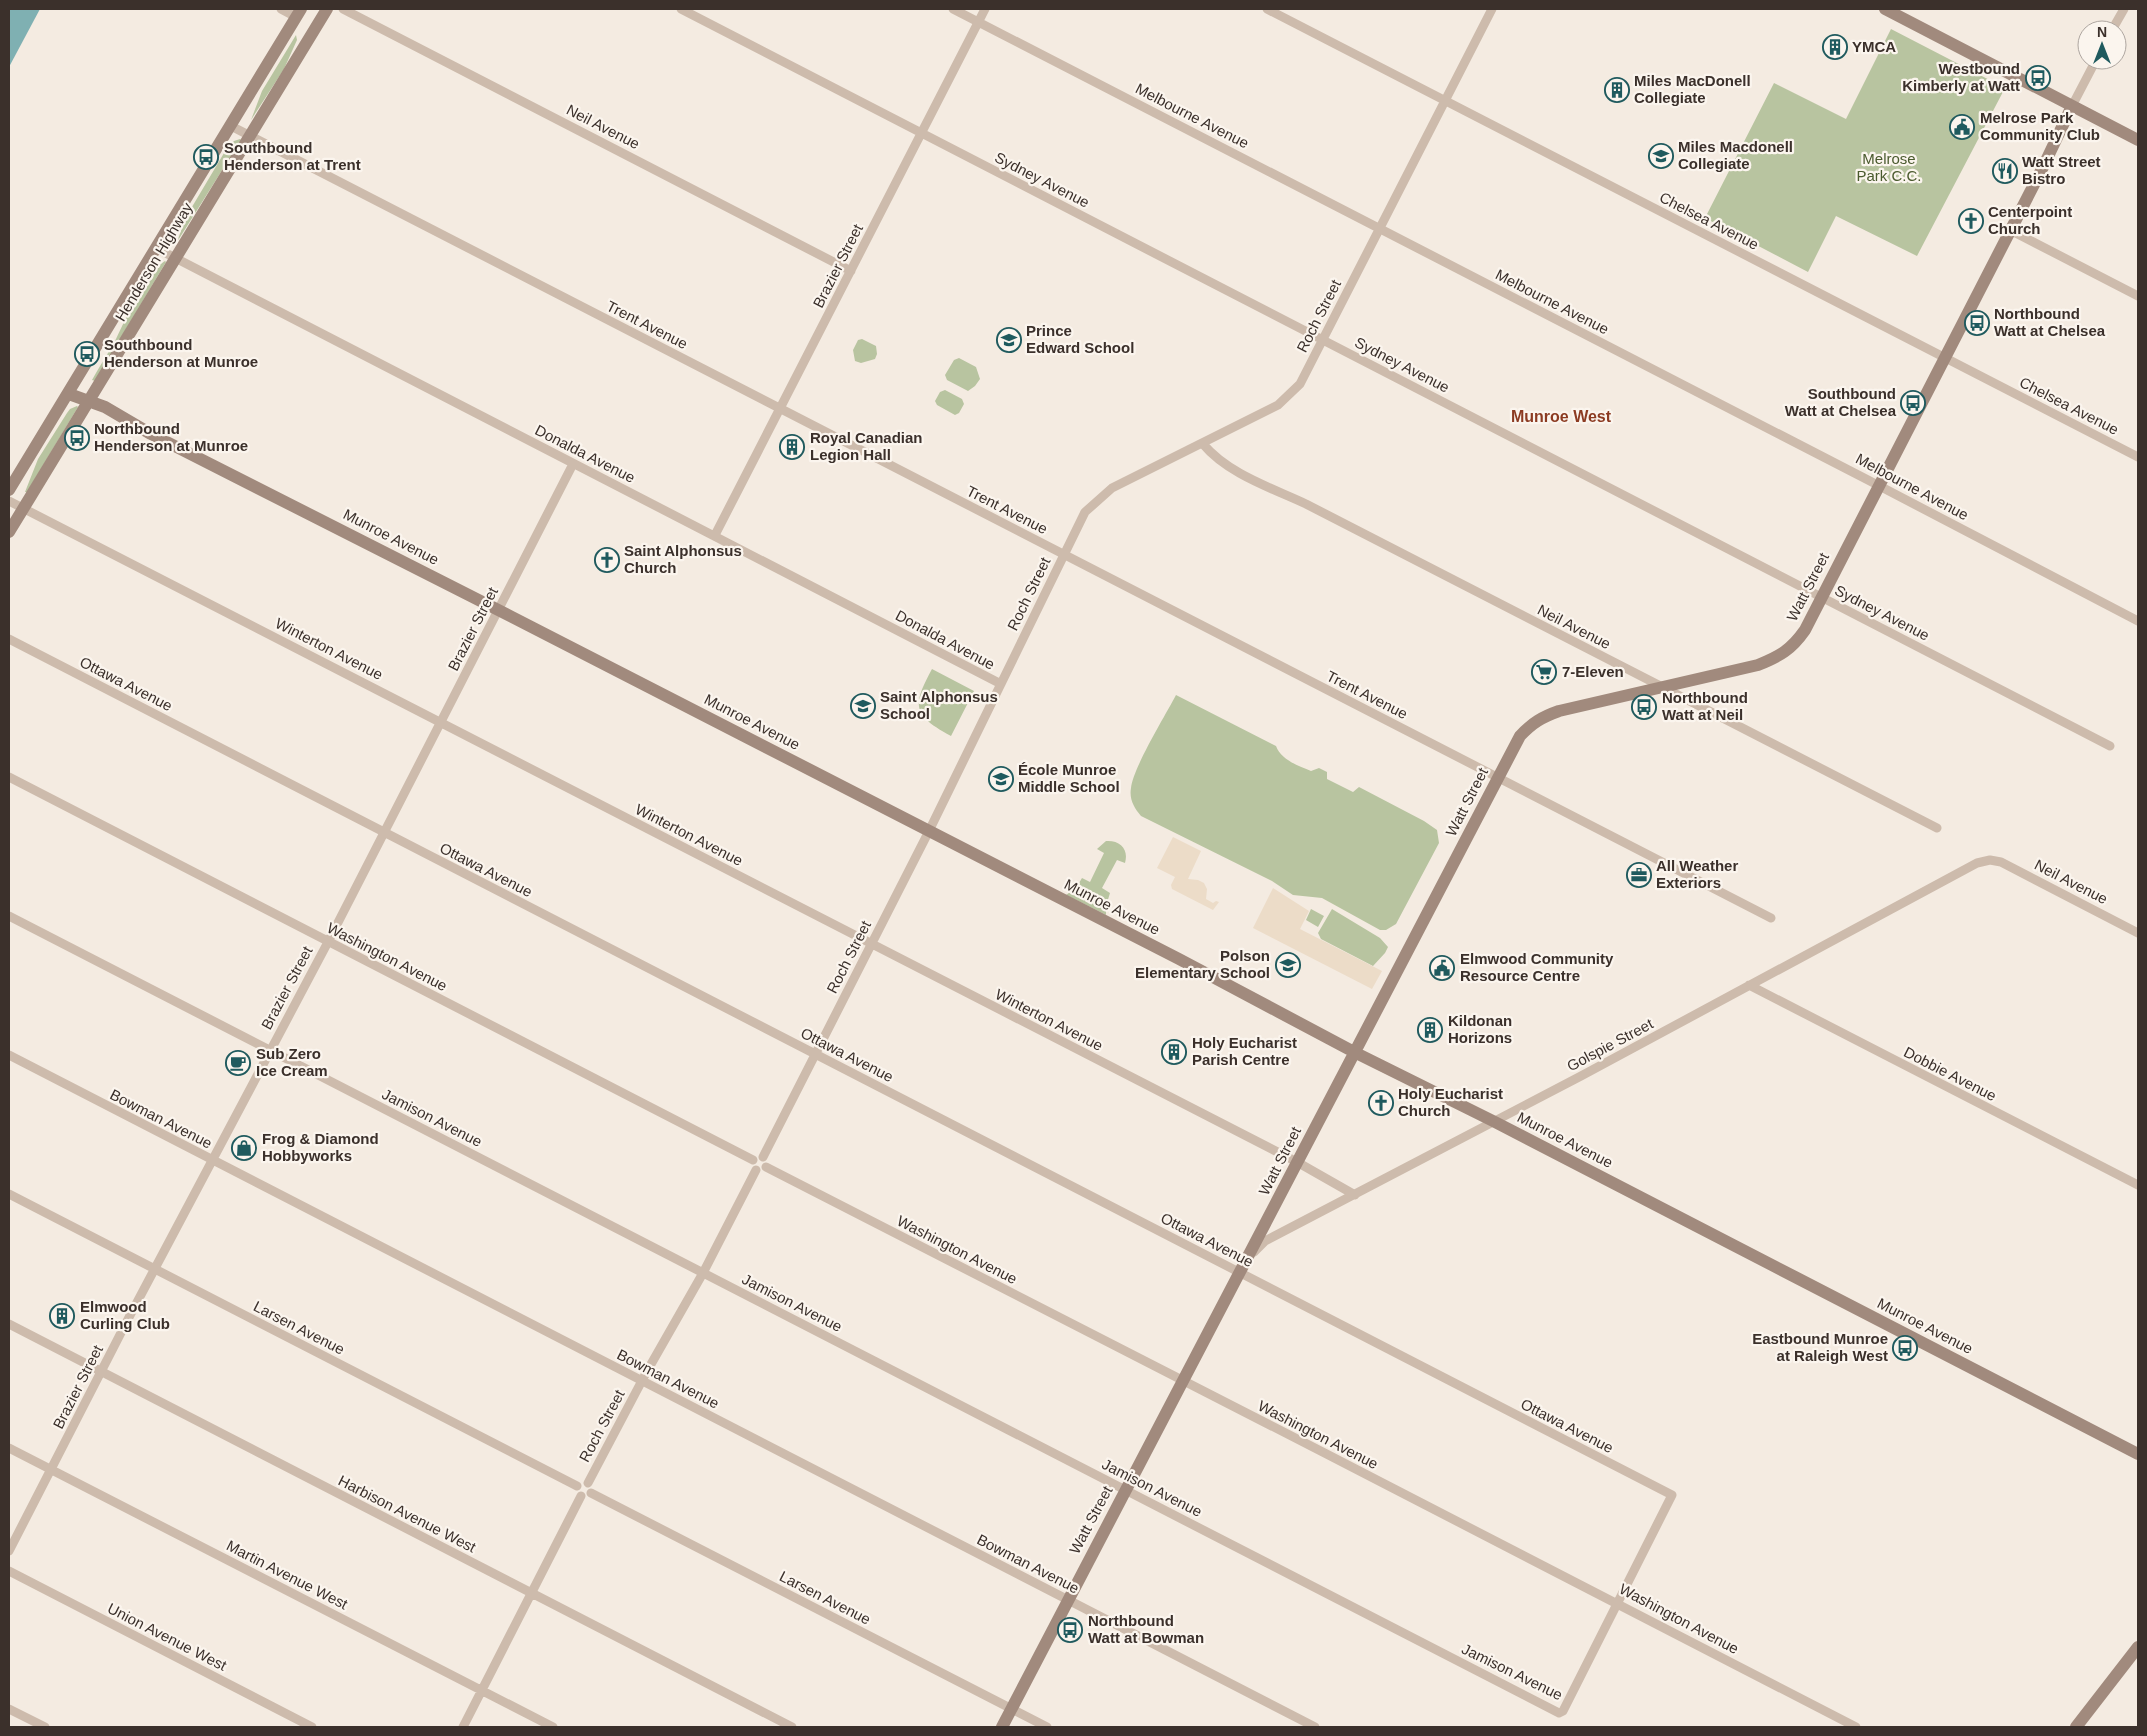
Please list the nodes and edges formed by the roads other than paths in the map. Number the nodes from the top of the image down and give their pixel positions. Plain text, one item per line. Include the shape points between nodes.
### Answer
1 (281, 9) edge
2 (327, 9) edge
3 (343, 9) edge
4 (681, 9) edge
5 (952, 9) edge
6 (985, 9) edge
7 (1267, 9) edge
8 (1492, 9) edge
9 (1885, 9) edge
10 (2124, 9) edge
11 (299, 13) edge
12 (2118, 20) edge
13 (978, 22) junction
14 (315, 28) junction
15 (2091, 70) edge
16 (1444, 100) junction
17 (2072, 106) junction
18 (231, 126) junction
19 (922, 134) junction
20 (250, 135) junction
21 (2138, 140) edge
22 (1380, 228) junction
23 (2010, 230) junction
24 (156, 248) junction
25 (175, 258) junction
26 (851, 271) junction
27 (2138, 296) edge
28 (1322, 339) junction
29 (1945, 357) junction
30 (69, 394) junction
31 (89, 401) junction
32 (780, 408) junction
33 (1203, 444) junction
34 (2138, 457) edge
35 (573, 464) junction
36 (1879, 485) junction
37 (9, 490) edge
38 (9, 501) edge
39 (24, 507) junction
40 (9, 532) edge
41 (715, 535) junction
42 (1064, 555) junction
43 (1822, 597) junction
44 (498, 609) junction
45 (2138, 621) edge
46 (9, 639) edge
47 (1000, 684) junction
48 (1660, 687) junction
49 (441, 722) junction
50 (2110, 746) dead end
51 (9, 777) edge
52 (1498, 777) junction
53 (1937, 828) dead end
54 (929, 831) junction
55 (384, 833) junction
56 (1990, 860) joint
57 (9, 916) edge
58 (1771, 918) dead end
59 (2138, 932) edge
60 (328, 942) junction
61 (871, 944) junction
62 (1749, 985) junction
63 (270, 1051) junction
64 (1356, 1053) junction
65 (815, 1054) junction
66 (9, 1055) edge
67 (1493, 1121) junction
68 (763, 1157) junction
69 (752, 1160) junction
70 (212, 1161) junction
71 (1297, 1162) junction
72 (766, 1167) junction
73 (756, 1170) junction
74 (2138, 1185) edge
75 (9, 1194) edge
76 (1355, 1195) junction
77 (1247, 1259) junction
78 (155, 1269) junction
79 (1240, 1272) junction
80 (703, 1273) junction
81 (9, 1324) edge
82 (102, 1372) junction
83 (641, 1381) junction
84 (1182, 1382) junction
85 (9, 1448) edge
86 (2138, 1454) edge
87 (50, 1469) junction
88 (588, 1483) junction
89 (577, 1486) junction
90 (1125, 1490) junction
91 (591, 1493) junction
92 (580, 1496) junction
93 (9, 1551) edge
94 (9, 1571) edge
95 (531, 1593) junction
96 (1068, 1600) junction
97 (1618, 1602) junction
98 (2138, 1647) edge
99 (481, 1690) junction
100 (9, 1709) edge
101 (1011, 1709) junction
102 (45, 1727) edge
103 (312, 1727) edge
104 (463, 1727) edge
105 (553, 1727) edge
106 (792, 1727) edge
107 (1002, 1727) edge
108 (1047, 1727) edge
109 (1315, 1727) edge
110 (1856, 1727) edge
111 (2076, 1727) edge

1 - 11 street
2 - 14 street, Henderson Highway
3 - 26 street, Neil Avenue
4 - 19 street, Sydney Avenue
5 - 13 street, Melbourne Avenue
6 - 13 street, Brazier Street
7 - 16 street, Chelsea Avenue
8 - 16 street, Roch Street
9 - 17 street
10 - 12 street
11 - 14 street
11 - 18 street, Henderson Highway
13 - 19 street, Brazier Street
13 - 22 street, Melbourne Avenue
14 - 20 street, Henderson Highway
15 - 17 street, Watt Street
16 - 22 street, Roch Street
16 - 29 street, Chelsea Avenue
17 - 21 street
17 - 23 street, Watt Street
18 - 20 street, Trent Avenue
18 - 24 street, Henderson Highway
19 - 26 street, Brazier Street
19 - 28 street, Sydney Avenue
20 - 25 street, Henderson Highway
20 - 32 street, Trent Avenue
22 - 28 street, Roch Street
22 - 36 street, Melbourne Avenue
23 - 27 street
23 - 29 street, Watt Street
24 - 25 street, Donalda Avenue
24 - 30 street, Henderson Highway
25 - 31 street, Henderson Highway
25 - 35 street, Donalda Avenue
26 - 32 street, Brazier Street
28 - 33 street, Roch Street via 1300,384 1292,393 1278,405
28 - 43 street, Sydney Avenue
29 - 34 street, Chelsea Avenue
29 - 36 street, Watt Street
30 - 31 street, Munroe Avenue
30 - 37 street, Henderson Highway
31 - 39 street, Henderson Highway
31 - 44 street, Munroe Avenue
32 - 41 street, Brazier Street
32 - 42 street, Trent Avenue
33 - 42 street, Roch Street via 1112,488 1086,512
33 - 48 street, Neil Avenue via 1212,455 1238,472
35 - 41 street, Donalda Avenue
35 - 44 street, Brazier Street
36 - 43 street, Watt Street
36 - 45 street, Melbourne Avenue
38 - 39 street, Winterton Avenue
39 - 40 street, Henderson Highway
39 - 49 street, Winterton Avenue
41 - 47 street, Donalda Avenue
42 - 47 street, Roch Street
42 - 52 street, Trent Avenue
43 - 48 street, Watt Street via 1797,642 1780,656 1758,665
43 - 50 street, Sydney Avenue
44 - 49 street, Brazier Street
44 - 54 street, Munroe Avenue
46 - 55 street, Ottawa Avenue
47 - 54 street, Roch Street
48 - 52 street, Watt Street via 1542,717 1530,724 1520,736
48 - 53 street, Neil Avenue
49 - 55 street, Brazier Street
49 - 61 street, Winterton Avenue
51 - 60 street, Washington Avenue
52 - 58 street, Trent Avenue
52 - 64 street, Watt Street
54 - 61 street, Roch Street
54 - 64 street, Munroe Avenue
55 - 60 street, Brazier Street
55 - 65 street, Ottawa Avenue
56 - 59 street, Neil Avenue via 2001,862
56 - 62 street, Golspie Street via 1977,863
57 - 63 street, Jamison Avenue
60 - 63 street, Brazier Street
60 - 69 street, Washington Avenue
61 - 65 street, Roch Street
61 - 71 street, Winterton Avenue
62 - 67 street, Golspie Street
62 - 74 street, Dobbie Avenue
63 - 70 street, Brazier Street
63 - 80 street, Jamison Avenue
64 - 67 street, Munroe Avenue
64 - 71 street, Watt Street
65 - 68 street, Roch Street
65 - 79 street, Ottawa Avenue
66 - 70 street, Bowman Avenue
67 - 76 street, Golspie Street
67 - 86 street, Munroe Avenue
68 - 69 street via 756,1156
68 - 72 street
69 - 73 street via 752,1167
70 - 78 street, Brazier Street
70 - 83 street, Bowman Avenue
71 - 76 street, Winterton Avenue
71 - 77 street, Watt Street
72 - 73 street
72 - 84 street, Washington Avenue
73 - 80 street, Roch Street
75 - 78 street, Larsen Avenue
76 - 77 street, Golspie Street via 1265,1240
77 - 79 street, Watt Street
78 - 82 street, Brazier Street
78 - 89 street, Larsen Avenue
79 - 84 street, Watt Street
79 - 97 street, Ottawa Avenue via 1672,1495
80 - 83 street, Roch Street
80 - 90 street, Jamison Avenue
81 - 82 street, Harbison Avenue West
82 - 87 street, Brazier Street
82 - 95 street, Harbison Avenue West
83 - 88 street, Roch Street
83 - 96 street, Bowman Avenue
84 - 90 street, Watt Street
84 - 97 street, Washington Avenue
85 - 87 street, Martin Avenue West
87 - 93 street, Brazier Street
87 - 99 street, Martin Avenue West
88 - 89 street via 581,1482
88 - 91 street
89 - 92 street
90 - 96 street, Watt Street
90 - 97 street, Jamison Avenue via 1559,1713 1563,1711
91 - 92 street via 586,1497
91 - 101 street, Larsen Avenue
92 - 95 street
94 - 103 street, Union Avenue West
95 - 99 street
95 - 106 street, Harbison Avenue West
96 - 101 street, Watt Street
96 - 109 street, Bowman Avenue
97 - 110 street, Washington Avenue
98 - 111 street
99 - 104 street
99 - 105 street, Martin Avenue West
100 - 102 street
101 - 107 street, Watt Street
101 - 108 street, Larsen Avenue

